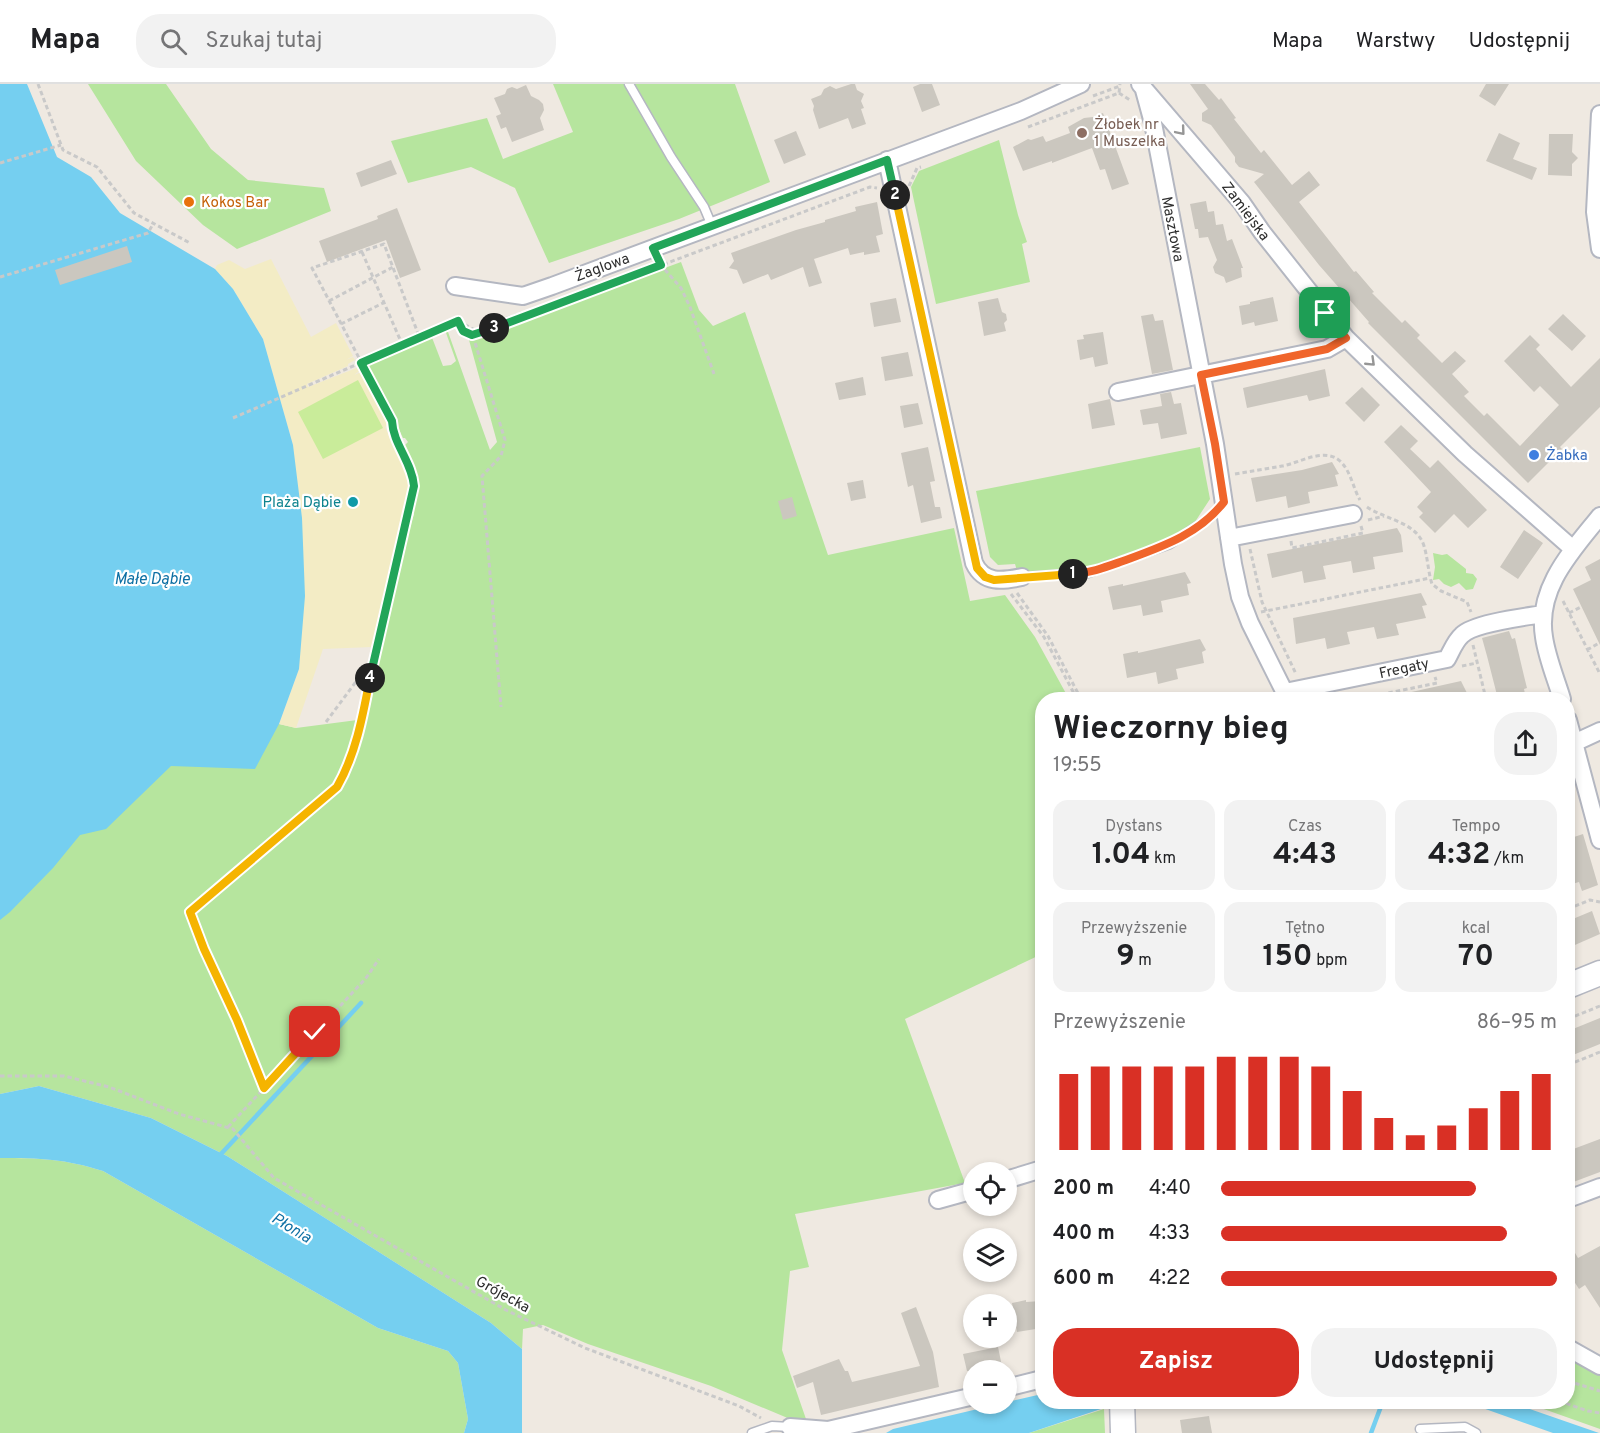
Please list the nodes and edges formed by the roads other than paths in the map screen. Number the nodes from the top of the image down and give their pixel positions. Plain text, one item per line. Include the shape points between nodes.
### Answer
1 (629, 84) edge
2 (1081, 84) edge
3 (1142, 85) edge
4 (1600, 114) edge
5 (887, 160) junction
6 (712, 226) junction
7 (1600, 249) edge
8 (455, 286) dead end
9 (1346, 338) junction
10 (1201, 375) junction
11 (1118, 392) dead end
12 (1224, 502) junction
13 (1353, 514) dead end
14 (1600, 516) edge
15 (1237, 536) junction
16 (1573, 549) junction
17 (1014, 578) joint
18 (1543, 614) junction
19 (1291, 692) edge
20 (1301, 692) edge
21 (1560, 692) edge
22 (1600, 731) edge
23 (1575, 743) edge
24 (1575, 747) edge
25 (1600, 840) edge
26 (1600, 973) edge
27 (1575, 983) edge
28 (1035, 1171) edge
29 (1017, 1177) edge
30 (1600, 1187) edge
31 (963, 1193) edge
32 (1575, 1196) edge
33 (938, 1200) dead end
34 (1575, 1352) edge
35 (1600, 1366) edge
36 (1035, 1381) edge
37 (1017, 1385) edge
38 (963, 1399) edge
39 (1122, 1409) edge
40 (789, 1427) joint
41 (1420, 1429) dead end
42 (752, 1433) edge
43 (1123, 1433) edge
44 (1476, 1433) edge

1 - 6 lane
2 - 5 street, Żaglowa via 1021,111
3 -> 9 street, Zamiejska via 1242,203
3 - 10 street, Masztowa via 1153,123
4 - 7 street via 1595,212
5 - 6 street, Żaglowa
5 - 17 street via 974,563 987,578
6 - 8 street, Żaglowa via 523,296
9 - 10 street via 1327,349
9 -> 16 street, Zamiejska via 1483,470
10 - 11 street
10 - 12 street, Masztowa
12 - 15 street
12 - 17 lane via 1208,519 1170,544 1088,573
13 - 15 street
14 - 16 street
15 - 19 street via 1240,597
16 - 18 street via 1552,581
18 - 20 street, Fregaty via 1472,629 1461,636 1447,659
18 - 21 street via 1544,637
22 - 23 street
24 - 25 street
26 - 27 street
28 - 29 street
30 - 32 street
31 - 33 street
34 - 35 street
36 - 37 street
38 - 40 street via 828,1430
39 - 43 street
40 - 42 lane via 772,1426
41 - 44 lane via 1465,1427

